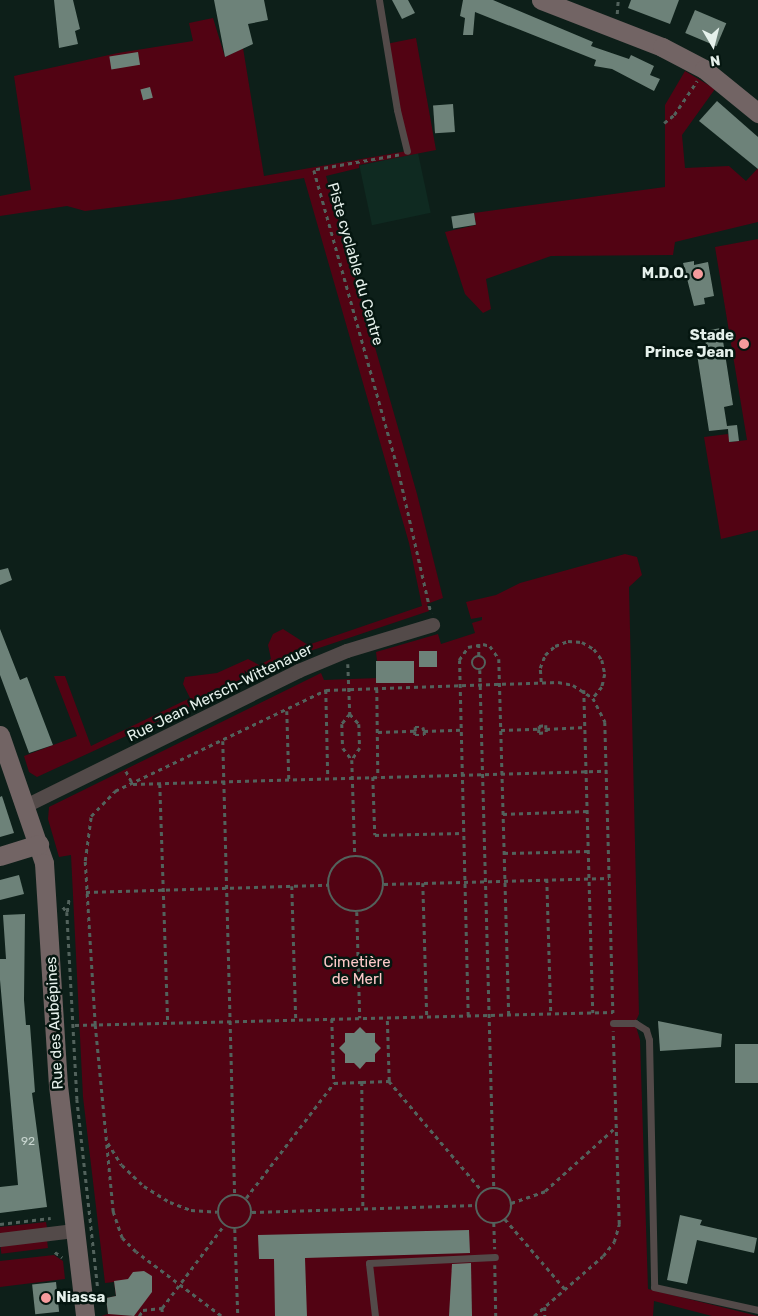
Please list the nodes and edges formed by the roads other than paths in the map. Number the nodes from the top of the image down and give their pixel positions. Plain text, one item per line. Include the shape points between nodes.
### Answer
1 (379, 0) edge
2 (541, 0) edge
3 (758, 113) edge
4 (407, 151) road end
5 (433, 624) dead end
6 (0, 735) edge
7 (26, 806) junction
8 (39, 844) junction
9 (0, 856) edge
10 (613, 1023) road end
11 (74, 1231) junction
12 (0, 1240) edge
13 (495, 1257) road end
14 (758, 1310) edge
15 (84, 1314) edge
16 (375, 1316) edge

1 - 4 lane
2 - 3 street via 662,46 704,69
5 - 7 street, Rue Jean Mersch-Wittenauer via 347,651 299,671
6 - 7 street, Rue des Aubépines
7 - 8 street, Rue des Aubépines
8 - 9 street
8 - 11 street, Rue des Aubépines via 49,912 58,1085
10 - 14 lane via 635,1023 646,1030 649,1040 654,1287
11 - 12 street
11 - 15 street, Rue des Aubépines
13 - 16 lane via 368,1263

